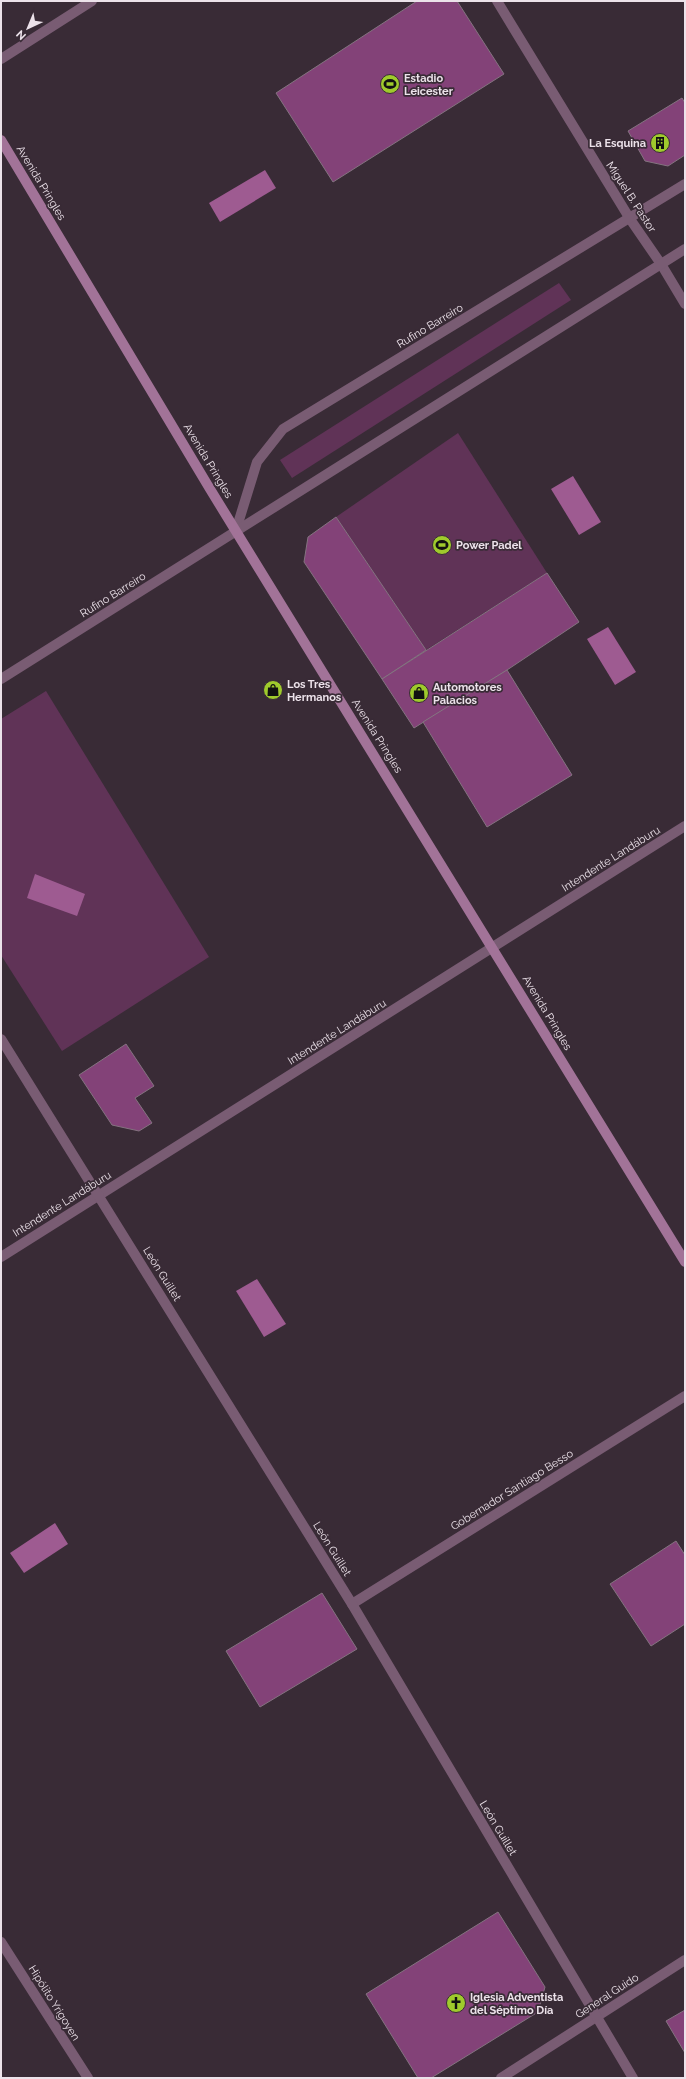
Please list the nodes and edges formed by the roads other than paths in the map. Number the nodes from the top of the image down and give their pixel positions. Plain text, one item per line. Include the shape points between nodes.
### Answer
1 (92, 1) edge
2 (497, 1) edge
3 (1, 59) edge
4 (1, 140) edge
5 (685, 184) edge
6 (630, 219) junction
7 (685, 249) edge
8 (661, 264) junction
9 (685, 304) edge
10 (236, 530) junction
11 (1, 679) edge
12 (685, 826) edge
13 (493, 947) junction
14 (1, 1039) edge
15 (99, 1195) junction
16 (1, 1257) edge
17 (685, 1262) edge
18 (685, 1396) edge
19 (352, 1604) junction
20 (1, 1942) edge
21 (685, 1960) edge
22 (596, 2017) junction
23 (88, 2078) edge
24 (501, 2078) edge
25 (633, 2078) edge

1 - 3 street
2 - 6 street, Miguel B. Pastor
4 - 10 main road, Avenida Pringles
5 - 6 street, Rufino Barreiro
6 - 8 street, Miguel B. Pastor
6 - 10 street, Rufino Barreiro via 283,429 257,462
7 - 8 street, Rufino Barreiro
8 - 9 street, Miguel B. Pastor
8 - 10 street, Rufino Barreiro
10 - 11 street, Rufino Barreiro via 187,564
10 - 13 main road, Avenida Pringles
12 - 13 street, Intendente Landáburu
13 - 15 street, Intendente Landáburu
13 - 17 main road, Avenida Pringles
14 - 15 street, León Guillet
15 - 16 street, Intendente Landáburu
15 - 19 street, León Guillet
18 - 19 street, Gobernador Santiago Besso
19 - 22 street, León Guillet
20 - 23 street, Hipólito Yrigoyen
21 - 22 street, General Guido
22 - 24 street, General Guido
22 - 25 street, León Guillet

